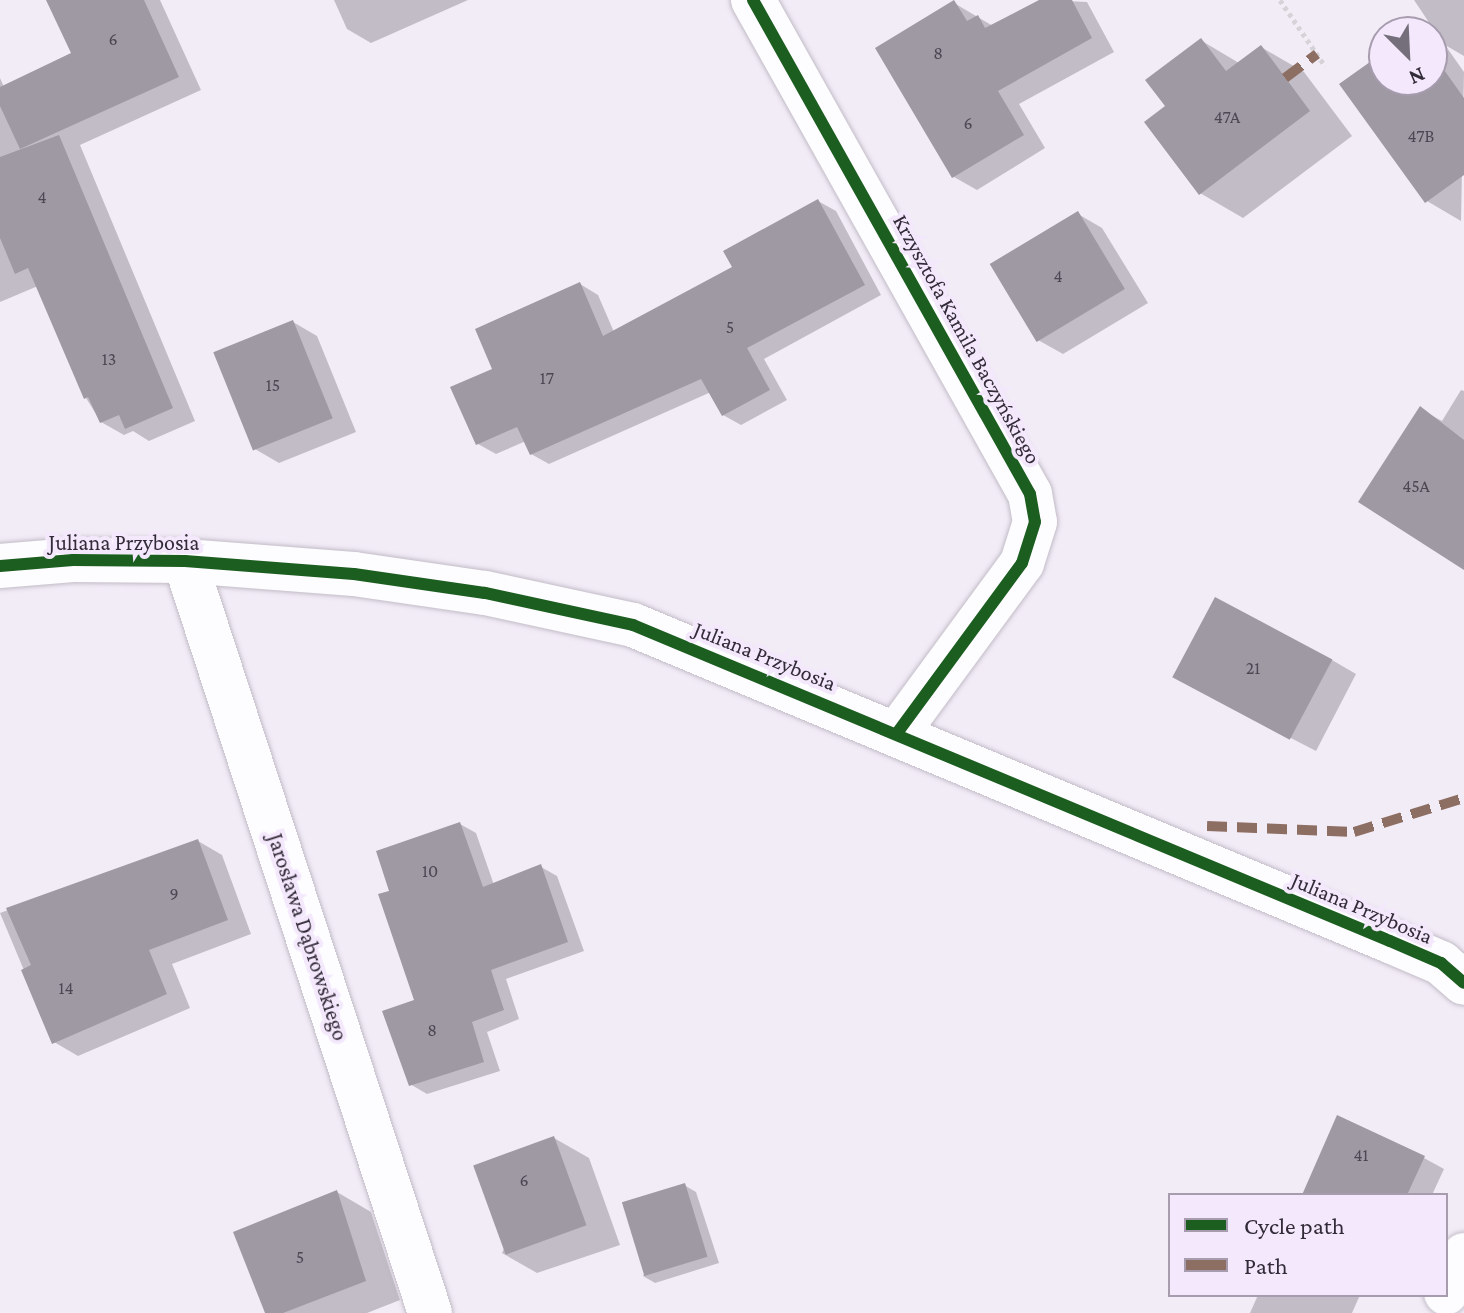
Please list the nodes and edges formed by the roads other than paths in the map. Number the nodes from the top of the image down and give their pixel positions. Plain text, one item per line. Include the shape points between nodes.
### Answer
1 (753, 0) edge
2 (185, 561) junction
3 (0, 566) edge
4 (898, 732) junction
5 (1464, 983) edge
6 (1464, 1255) edge
7 (1448, 1290) edge
8 (430, 1313) edge

1 - 4 street, Krzysztofa Kamila Baczyńskiego via 1030,494 1035,522 1022,563
2 - 3 street, Juliana Przybosia via 73,560
2 - 4 street, Juliana Przybosia via 354,574 485,593 633,625
2 - 8 street, Jarosława Dąbrowskiego
4 - 5 street, Juliana Przybosia via 1403,946 1441,963
6 - 7 street

